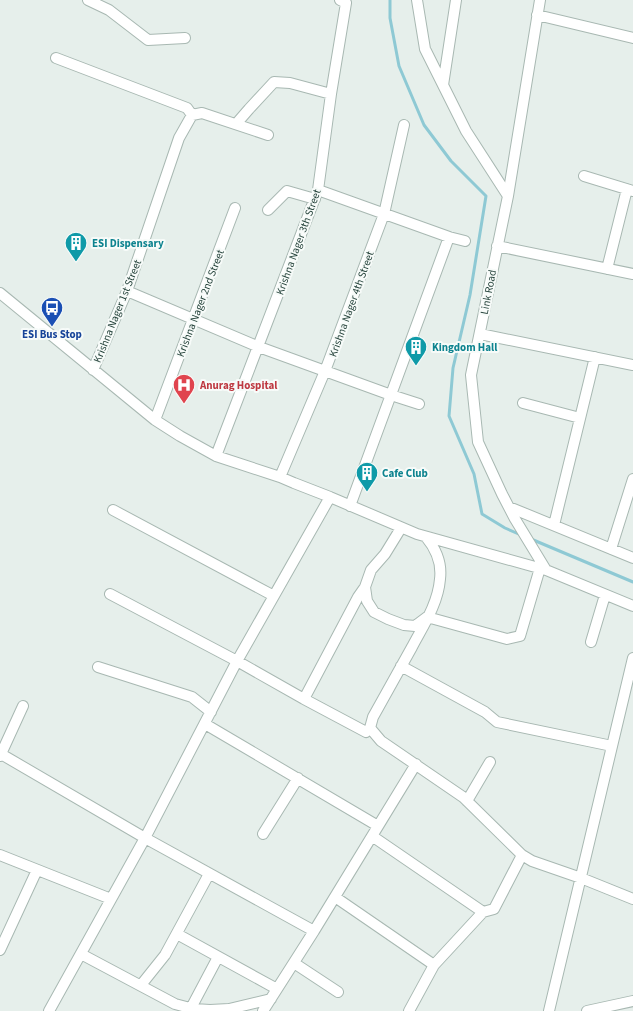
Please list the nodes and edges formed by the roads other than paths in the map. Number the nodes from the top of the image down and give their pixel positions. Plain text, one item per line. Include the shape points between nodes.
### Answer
1 (88, 0) edge
2 (340, 0) edge
3 (417, 0) edge
4 (456, 0) edge
5 (540, 0) edge
6 (538, 15) junction
7 (185, 38) dead end
8 (633, 38) edge
9 (56, 58) dead end
10 (444, 85) junction
11 (331, 94) junction
12 (192, 115) junction
13 (236, 124) junction
14 (404, 125) dead end
15 (268, 135) dead end
16 (584, 176) dead end
17 (630, 190) edge
18 (317, 194) junction
19 (508, 196) junction
20 (235, 208) dead end
21 (268, 210) dead end
22 (384, 214) junction
23 (449, 237) junction
24 (465, 241) dead end
25 (497, 246) junction
26 (607, 269) junction
27 (633, 274) edge
28 (127, 291) junction
29 (0, 293) edge
30 (194, 320) junction
31 (480, 334) junction
32 (258, 347) junction
33 (595, 357) junction
34 (633, 365) edge
35 (93, 370) junction
36 (326, 371) junction
37 (391, 395) junction
38 (523, 403) dead end
39 (419, 404) dead end
40 (580, 418) junction
41 (156, 420) junction
42 (216, 456) junction
43 (280, 477) junction
44 (633, 479) edge
45 (330, 497) junction
46 (350, 506) junction
47 (509, 507) junction
48 (113, 510) dead end
49 (554, 525) junction
50 (401, 528) junction
51 (426, 537) junction
52 (611, 549) junction
53 (633, 558) edge
54 (543, 569) junction
55 (365, 587) junction
56 (110, 594) dead end
57 (605, 594) junction
58 (274, 596) junction
59 (633, 606) edge
60 (427, 618) junction
61 (591, 642) dead end
62 (633, 658) edge
63 (237, 661) junction
64 (401, 666) junction
65 (98, 667) dead end
66 (304, 699) junction
67 (23, 706) dead end
68 (211, 712) junction
69 (205, 724) junction
70 (370, 728) junction
71 (612, 746) junction
72 (0, 755) edge
73 (490, 762) dead end
74 (416, 764) junction
75 (298, 778) junction
76 (467, 801) junction
77 (378, 826) junction
78 (262, 834) dead end
79 (372, 836) junction
80 (145, 838) junction
81 (0, 855) edge
82 (522, 855) junction
83 (37, 870) junction
84 (209, 874) junction
85 (581, 878) junction
86 (335, 897) junction
87 (111, 899) junction
88 (633, 899) edge
89 (483, 912) junction
90 (314, 931) junction
91 (177, 934) junction
92 (0, 950) edge
93 (81, 954) junction
94 (218, 957) junction
95 (294, 963) junction
96 (434, 965) junction
97 (141, 986) junction
98 (277, 989) junction
99 (338, 992) dead end
100 (271, 999) junction
101 (627, 1005) edge
102 (191, 1008) junction
103 (49, 1011) edge
104 (263, 1011) edge
105 (409, 1011) edge
106 (549, 1011) edge
107 (586, 1011) edge

1 - 7 street via 109,10 148,40
2 - 11 street, Krishna Nager 3th Street via 346,3
3 - 10 street via 425,49
4 - 10 street
5 - 6 street, Link Road
6 - 8 street
6 - 19 street, Link Road
9 - 12 street via 187,108
10 - 19 street via 466,131
11 - 13 street via 290,83 274,82
11 - 18 street, Krishna Nager 3th Street
12 - 13 street via 202,112
12 - 28 street, Krishna Nager 1st Street via 179,138
13 - 15 street
14 - 22 street, Krishna Nager 4th Street
16 - 17 street
17 - 26 street
18 - 21 street via 287,191
18 - 22 street
18 - 32 street, Krishna Nager 3th Street
19 - 25 street, Link Road
20 - 30 street, Krishna Nager 2nd Street
22 - 23 street
22 - 36 street, Krishna Nager 4th Street
23 - 24 street
23 - 37 street
25 - 26 street
25 - 31 street, Link Road
26 - 27 street
28 - 30 street
28 - 35 street, Krishna Nager 1st Street
29 - 35 street
30 - 32 street
30 - 41 street, Krishna Nager 2nd Street
31 - 33 street
31 - 47 street, Link Road via 471,374 478,442
32 - 36 street
32 - 42 street, Krishna Nager 3th Street
33 - 34 street
33 - 40 street
35 - 41 street
36 - 37 street
36 - 43 street, Krishna Nager 4th Street
37 - 39 street
37 - 46 street
38 - 40 street
40 - 49 street
41 - 42 street
42 - 43 street
43 - 45 street
44 - 52 street
45 - 46 street
45 - 58 street
46 - 50 street
47 - 49 street
47 - 54 street, Link Road via 539,557
48 - 58 street
49 - 52 street
50 - 51 street
50 - 55 street via 385,554 371,570
51 - 54 street
51 - 60 street via 438,558 441,578 437,598
52 - 53 street
54 - 57 street
54 - 60 street via 520,636 507,639
55 - 60 street via 367,601 374,612 388,620 415,626
55 - 66 street
56 - 63 street
57 - 59 street
57 - 61 street
58 - 63 street
60 - 64 street
62 - 71 street
63 - 66 street
63 - 68 street
64 - 70 street via 373,717
64 - 71 street via 485,712 497,722
65 - 68 street via 192,697
66 - 70 street via 366,732
67 - 72 street
68 - 69 street
69 - 75 street
69 - 80 street
70 - 74 street via 381,741
71 - 85 street
72 - 80 street
73 - 76 street
74 - 76 street
74 - 77 street
75 - 77 street
75 - 78 street
76 - 82 street
77 - 79 street
79 - 86 street
79 - 89 street
80 - 84 street
80 - 87 street
81 - 83 street
82 - 85 street
82 - 89 street via 494,909
83 - 87 street
83 - 92 street
84 - 90 street
84 - 91 street
85 - 88 street
85 - 106 street
86 - 90 street
86 - 96 street
87 - 93 street
89 - 96 street
90 - 95 street
91 - 94 street
91 - 97 street via 165,955
93 - 97 street
93 - 103 street
94 - 98 street
94 - 102 street
95 - 98 street
95 - 99 street
96 - 105 street
97 - 102 street via 175,1004
98 - 100 street
100 - 102 street via 229,1009
100 - 104 street
101 - 107 street

